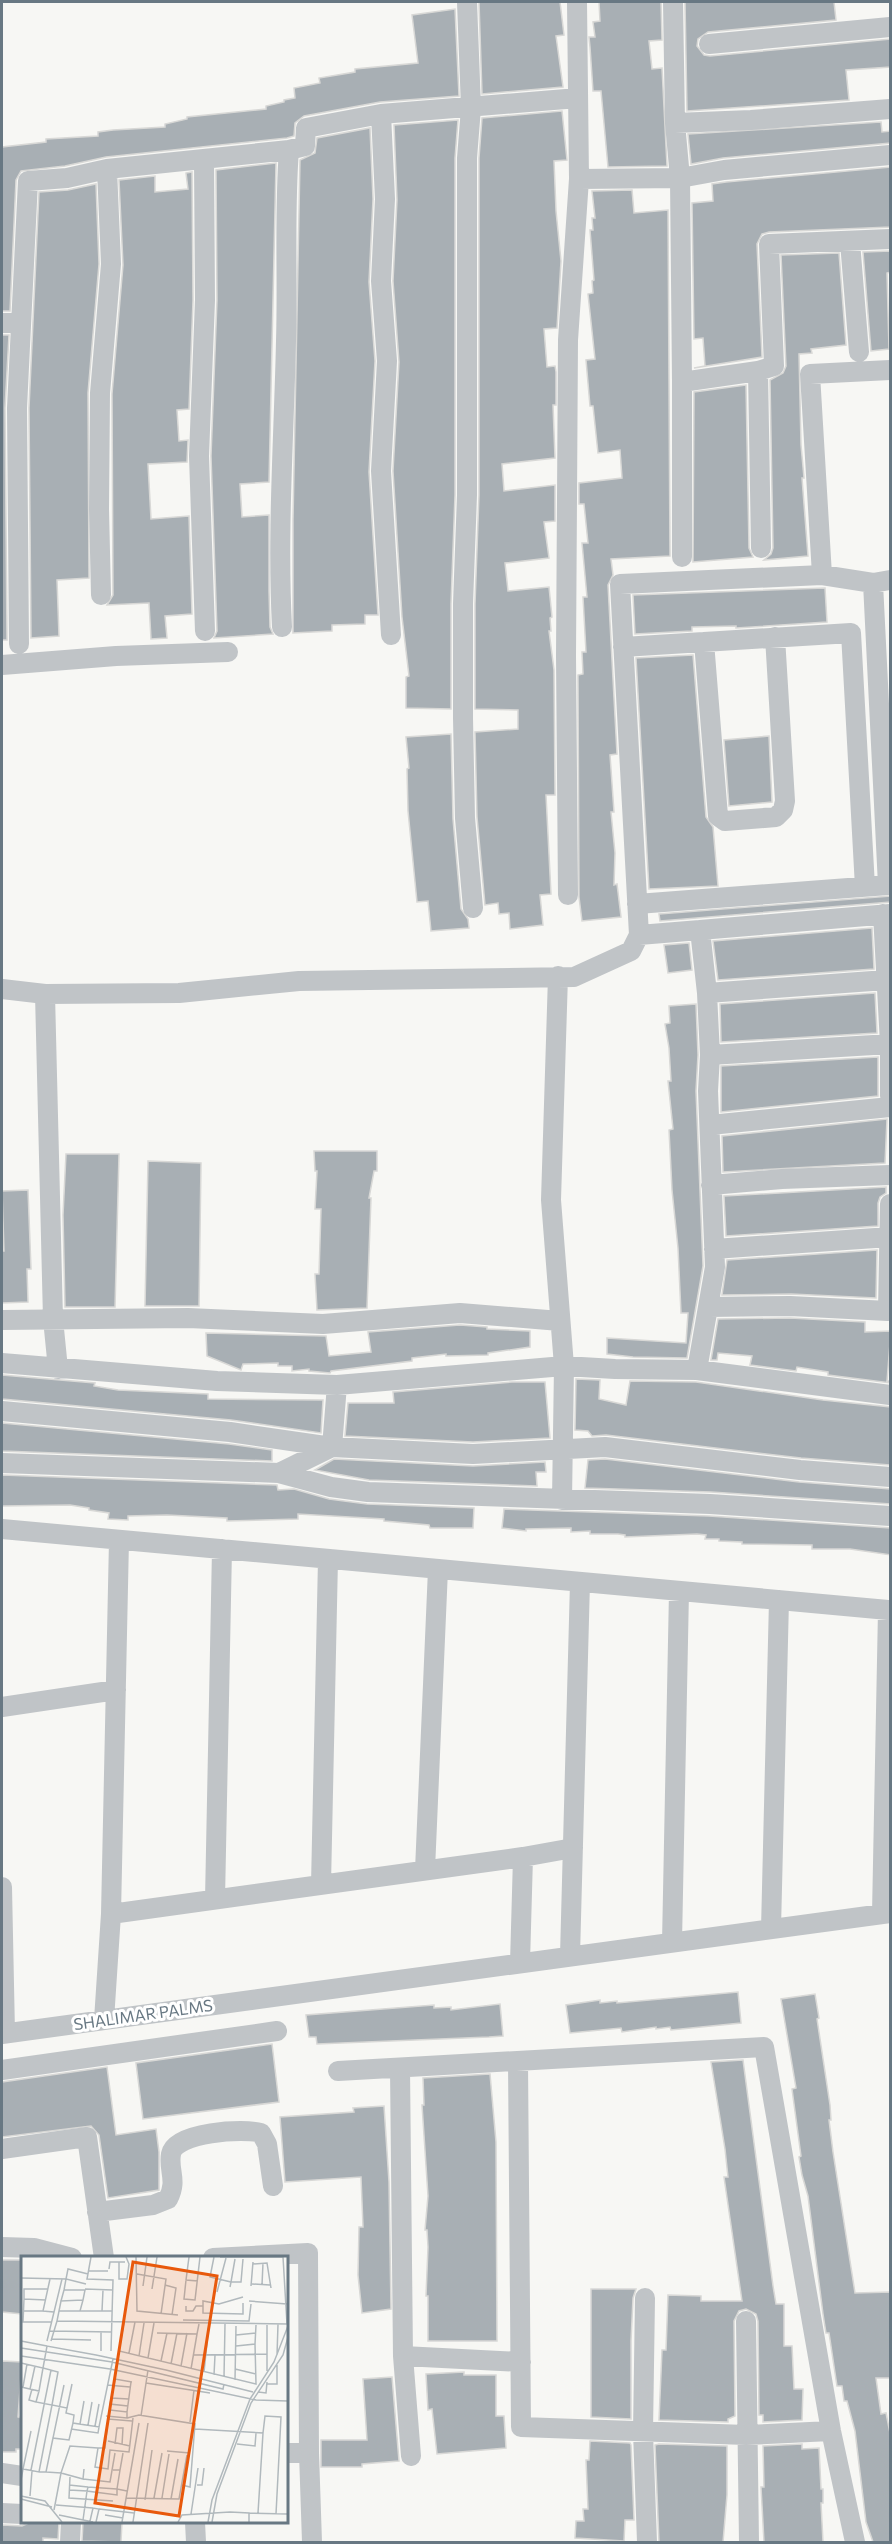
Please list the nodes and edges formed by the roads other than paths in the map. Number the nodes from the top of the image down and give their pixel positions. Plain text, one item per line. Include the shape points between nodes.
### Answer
1 (467, 2) edge
2 (577, 2) edge
3 (674, 2) edge
4 (891, 27) edge
5 (709, 44) dead end
6 (578, 98) junction
7 (471, 108) junction
8 (891, 109) edge
9 (381, 114) junction
10 (675, 123) junction
11 (289, 150) junction
12 (891, 155) edge
13 (204, 159) junction
14 (107, 169) junction
15 (680, 178) junction
16 (579, 179) junction
17 (891, 239) edge
18 (850, 242) junction
19 (2, 323) edge
20 (21, 323) junction
21 (859, 352) dead end
22 (891, 370) edge
23 (758, 371) junction
24 (682, 382) junction
25 (761, 548) dead end
26 (682, 557) dead end
27 (822, 575) junction
28 (882, 581) edge
29 (101, 595) dead end
30 (282, 627) dead end
31 (205, 631) dead end
32 (875, 632) junction
33 (851, 633) junction
34 (391, 635) dead end
35 (775, 637) junction
36 (704, 642) junction
37 (19, 644) dead end
38 (623, 647) junction
39 (228, 652) dead end
40 (2, 665) edge
41 (865, 887) junction
42 (568, 895) dead end
43 (637, 904) junction
44 (474, 908) dead end
45 (887, 914) edge
46 (700, 930) junction
47 (639, 935) junction
48 (558, 976) junction
49 (886, 980) junction
50 (2, 989) edge
51 (707, 993) junction
52 (45, 994) junction
53 (889, 1002) edge
54 (890, 1044) edge
55 (710, 1055) junction
56 (891, 1096) edge
57 (891, 1107) edge
58 (710, 1125) junction
59 (891, 1174) edge
60 (711, 1185) junction
61 (891, 1204) edge
62 (890, 1237) edge
63 (714, 1249) junction
64 (709, 1308) junction
65 (53, 1319) junction
66 (2, 1320) edge
67 (560, 1321) junction
68 (2, 1363) edge
69 (564, 1366) junction
70 (58, 1369) junction
71 (697, 1370) junction
72 (337, 1385) junction
73 (891, 1395) edge
74 (2, 1411) edge
75 (332, 1448) junction
76 (563, 1450) junction
77 (2, 1463) edge
78 (279, 1473) junction
79 (891, 1477) edge
80 (562, 1500) junction
81 (891, 1516) edge
82 (2, 1529) edge
83 (120, 1540) junction
84 (222, 1549) junction
85 (328, 1559) junction
86 (438, 1569) junction
87 (580, 1582) junction
88 (679, 1591) junction
89 (779, 1600) junction
90 (116, 1690) junction
91 (2, 1707) edge
92 (573, 1848) junction
93 (522, 1857) junction
94 (425, 1870) junction
95 (321, 1885) junction
96 (2, 1887) edge
97 (215, 1900) junction
98 (111, 1914) junction
99 (886, 1914) edge
100 (2, 1923) edge
101 (771, 1929) junction
102 (672, 1942) junction
103 (570, 1956) junction
104 (520, 1963) junction
105 (104, 2020) junction
106 (277, 2031) dead end
107 (3, 2033) edge
108 (519, 2062) junction
109 (400, 2068) junction
110 (2, 2070) edge
111 (338, 2071) dead end
112 (2, 2149) edge
113 (273, 2186) dead end
114 (97, 2211) junction
115 (2, 2247) edge
116 (64, 2256) edge
117 (104, 2256) edge
118 (251, 2256) edge
119 (645, 2298) dead end
120 (746, 2321) dead end
121 (403, 2356) junction
122 (521, 2362) junction
123 (831, 2431) junction
124 (643, 2432) junction
125 (747, 2436) junction
126 (309, 2452) junction
127 (288, 2453) edge
128 (411, 2456) dead end
129 (2, 2473) edge
130 (21, 2476) edge
131 (2, 2513) edge
132 (21, 2514) edge
133 (71, 2523) edge
134 (195, 2523) edge
135 (70, 2542) edge
136 (196, 2542) edge
137 (312, 2542) edge
138 (647, 2542) edge
139 (749, 2542) edge
140 (855, 2542) edge

1 - 7 street
2 - 6 street
3 - 10 street
4 - 5 street
6 - 7 street
6 - 16 street
7 - 9 street
7 - 44 street via 467,158 463,627 465,818
8 - 10 street
9 - 11 street via 306,128 306,146
9 - 34 street via 385,198 381,281 387,361 381,471
10 - 15 street
11 - 13 street
11 - 30 street via 280,519
12 - 15 street via 724,170
13 - 14 street
13 - 31 street via 205,300 199,456
14 - 20 street via 28,181
14 - 29 street via 111,264 100,393
15 - 16 street
15 - 24 street
16 - 42 street via 568,340
17 - 18 street
18 - 21 street
18 - 23 street via 769,244 774,366
19 - 20 street
20 - 37 street via 17,408
22 - 27 street via 810,374
23 - 24 street
23 - 25 street
24 - 26 street
27 - 28 street
27 - 38 street via 620,584
28 - 32 street
32 - 33 street
32 - 41 street via 888,885
33 - 35 street
33 - 41 street
35 - 36 street
35 - 36 street via 783,810 776,817 725,821 718,816
36 - 38 street
38 - 43 street
39 - 40 street
41 - 43 street
43 - 47 street
45 - 46 street
45 - 49 street
46 - 47 street
46 - 51 street
47 - 48 street via 631,951 574,977
48 - 52 street via 298,981 179,993
48 - 67 street via 551,1200
49 - 51 street
49 - 53 street
50 - 52 street
51 - 55 street
52 - 65 street
53 - 54 street
54 - 55 street
54 - 56 street
55 - 58 street
57 - 58 street
58 - 60 street
59 - 60 street
60 - 63 street
61 - 62 street
62 - 63 street
62 - 64 street via 888,1311 790,1306
63 - 64 street
64 - 71 street
65 - 66 street
65 - 67 street via 188,1318 323,1324 460,1313
65 - 70 street
67 - 69 street
68 - 70 street
69 - 71 street
69 - 72 street
69 - 76 street
70 - 72 street
71 - 73 street
72 - 75 street
74 - 75 street via 230,1432
75 - 76 street via 473,1454
75 - 78 street
76 - 79 street via 605,1448
76 - 80 street
77 - 78 street
78 - 80 street via 368,1492
80 - 81 street via 710,1504
82 - 83 street
83 - 84 street
83 - 90 street
84 - 85 street
84 - 97 street
85 - 86 street
85 - 95 street
86 - 87 street
86 - 94 street
87 - 88 street
87 - 92 street
88 - 89 street
88 - 102 street
89 - 99 street via 888,1610
89 - 101 street
90 - 91 street
90 - 98 street
92 - 93 street
92 - 103 street
93 - 94 street
93 - 104 street
94 - 95 street
95 - 97 street
96 - 100 street
97 - 98 street
98 - 105 street
99 - 101 street, SHALIMAR PALMS
100 - 107 street
101 - 102 street, SHALIMAR PALMS
102 - 103 street, SHALIMAR PALMS
103 - 104 street, SHALIMAR PALMS
104 - 105 street, SHALIMAR PALMS
105 - 107 street, SHALIMAR PALMS
106 - 110 street
108 - 109 street
108 - 122 street
108 - 123 street via 764,2047
109 - 111 street
109 - 121 street
112 - 114 street via 87,2137
113 - 114 street via 267,2144 261,2133 249,2129 189,2137 177,2142 171,2153 173,2189 168,2199 153,2205
114 - 117 street
115 - 116 street via 34,2248
118 - 126 street via 308,2253
119 - 124 street
120 - 125 street
121 - 122 street
121 - 128 street
122 - 124 street via 521,2427
123 - 125 street
123 - 140 street
124 - 125 street
124 - 138 street
125 - 139 street
126 - 127 street
126 - 137 street
129 - 130 street
131 - 132 street
133 - 135 street
134 - 136 street

